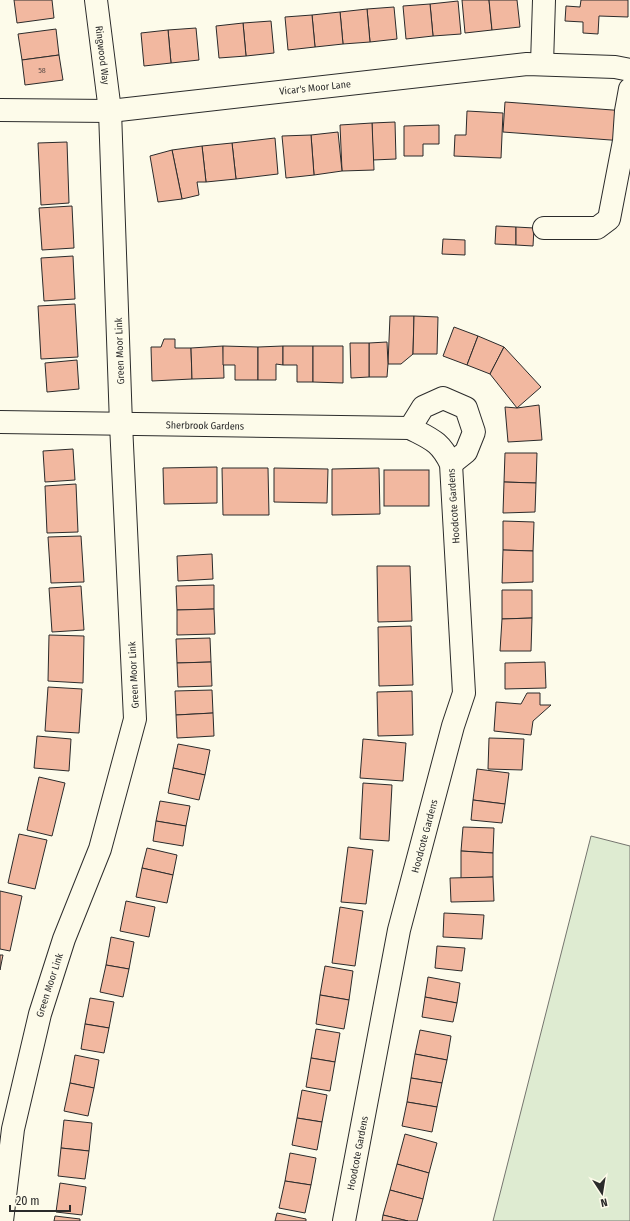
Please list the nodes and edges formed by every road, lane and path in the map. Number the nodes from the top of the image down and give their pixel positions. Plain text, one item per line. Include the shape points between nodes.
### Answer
1 (96, 0) edge
2 (544, 0) edge
3 (542, 64) junction
4 (630, 70) edge
5 (630, 89) edge
6 (0, 110) edge
7 (110, 111) junction
8 (544, 228) dead end
9 (0, 422) edge
10 (121, 424) junction
11 (410, 428) junction
12 (447, 457) junction
13 (2, 1221) edge
14 (344, 1221) edge

1 - 7 street, Ringwood Way
2 - 3 street
3 - 4 street, Vicar's Moor Lane
3 - 7 street, Vicar's Moor Lane via 511,65
5 - 8 street via 624,142 609,219 597,228
6 - 7 street, Vicar's Moor Lane
7 - 10 street, Green Moor Link
9 - 10 street, Sherbrook Gardens
10 - 11 street, Sherbrook Gardens
10 - 13 street, Green Moor Link via 135,719 100,849 64,939 40,1014 13,1129
11 - 12 street, Sherbrook Gardens via 433,440
11 - 12 street via 423,407 443,398 466,408 474,432 466,452
12 - 14 street, Hoodcote Gardens via 464,693 399,930

